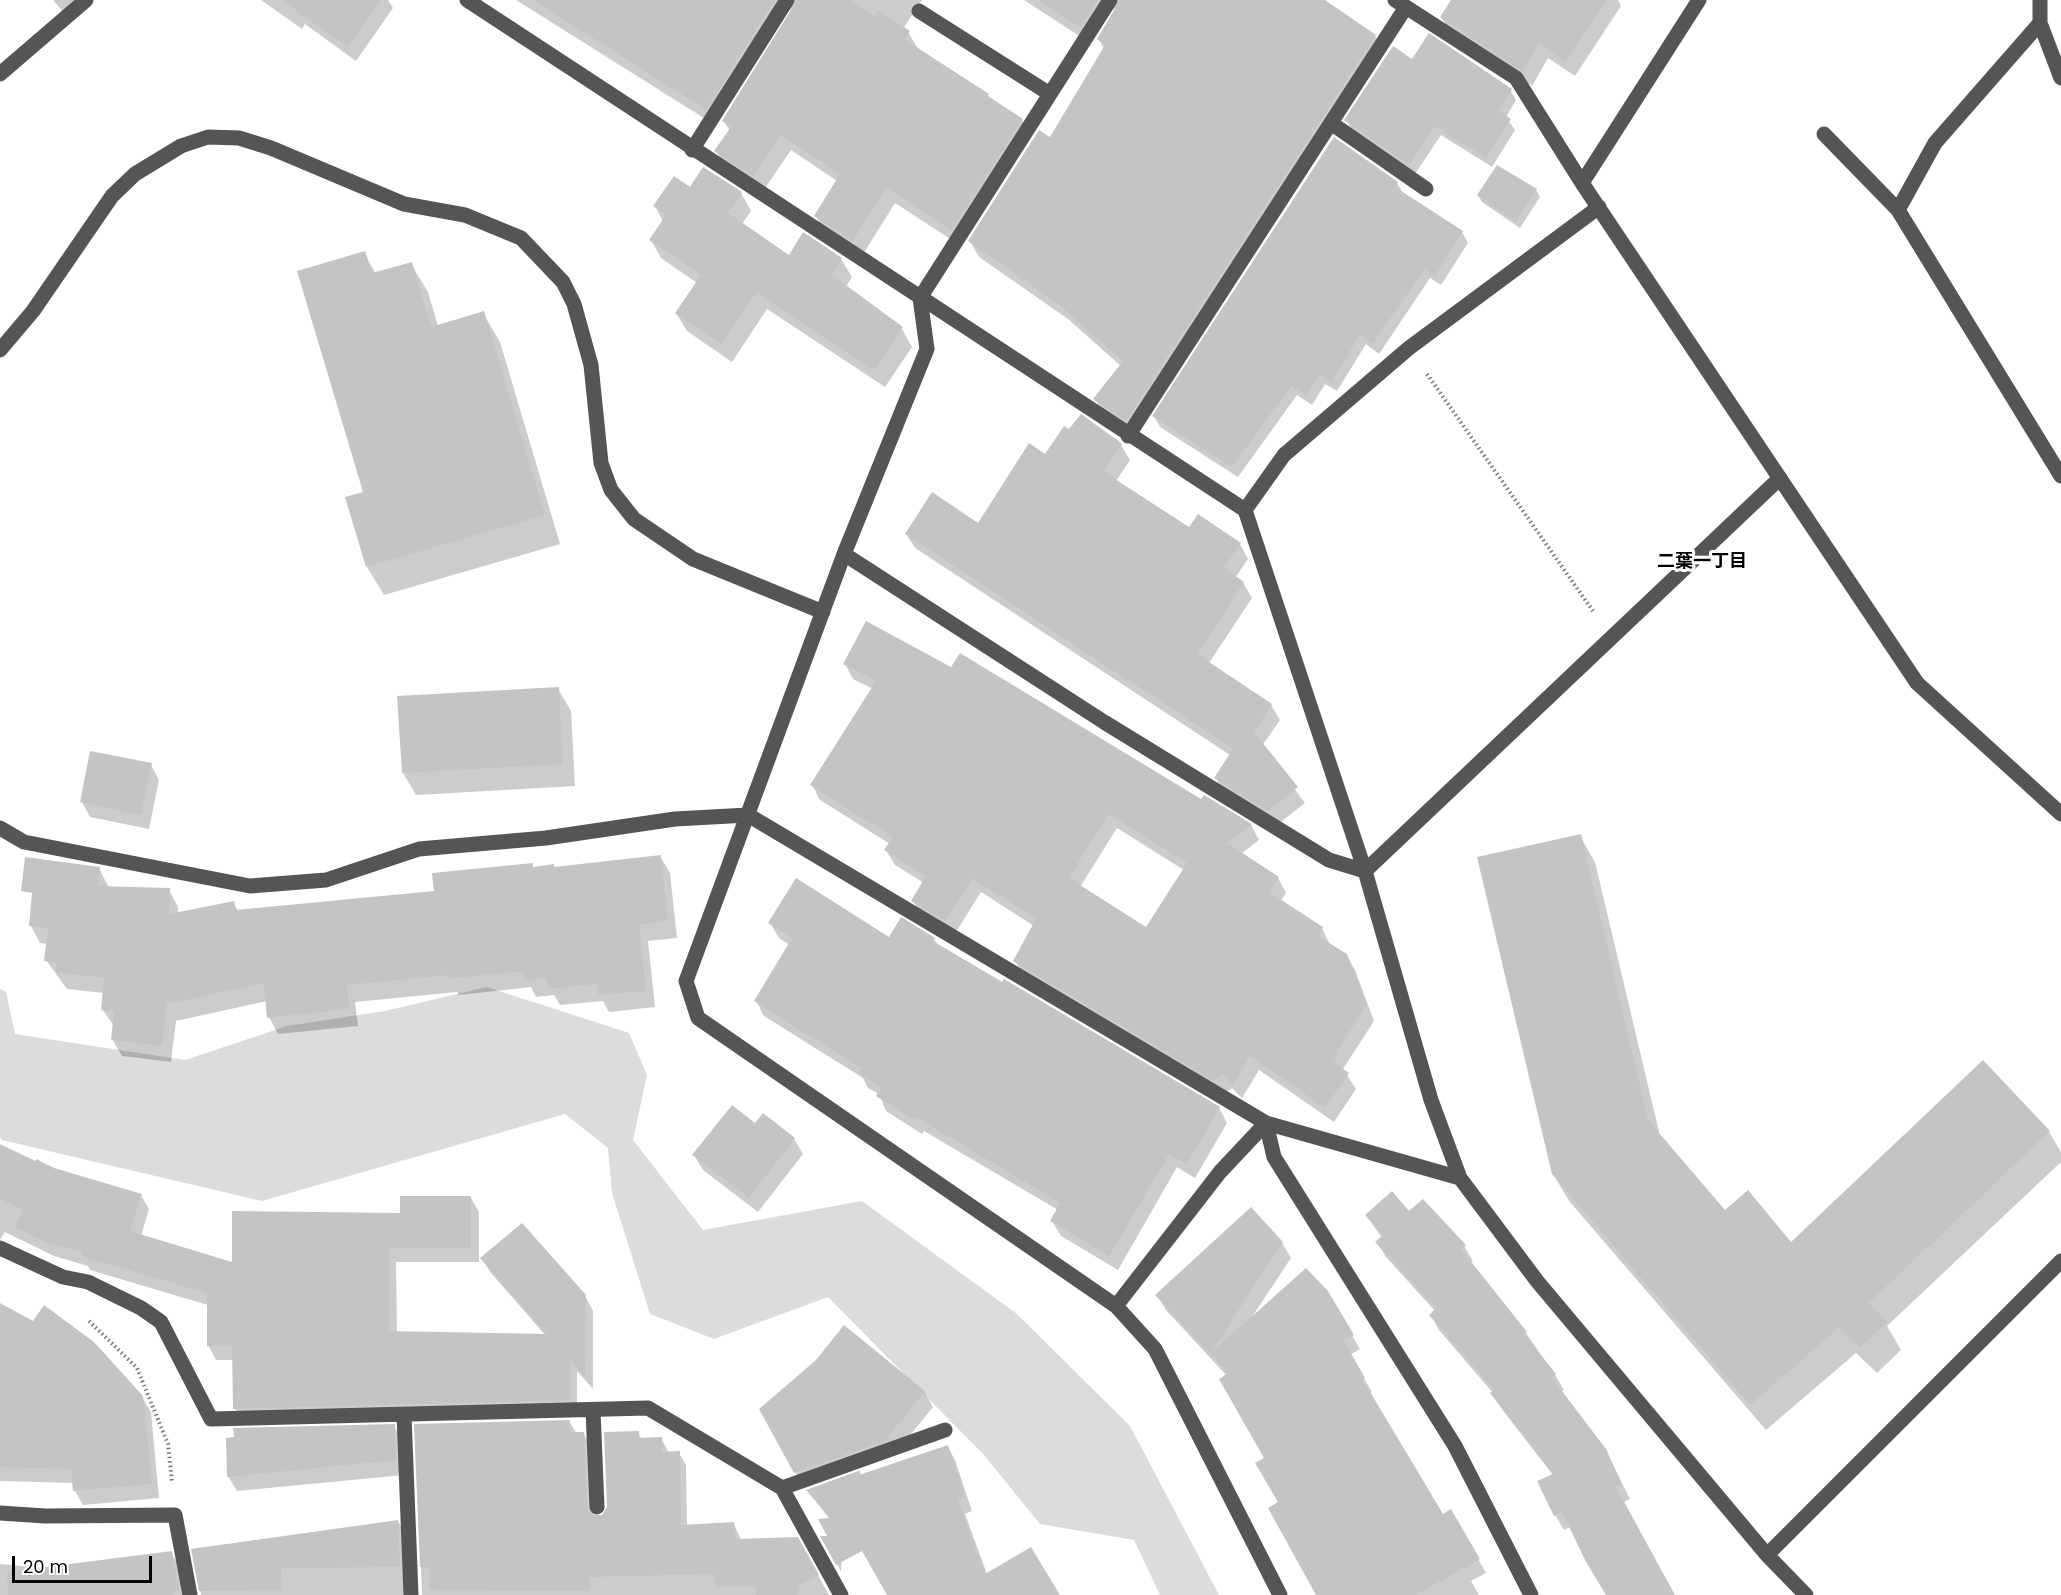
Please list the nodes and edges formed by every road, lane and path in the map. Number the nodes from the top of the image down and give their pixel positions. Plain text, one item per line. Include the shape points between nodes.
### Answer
1 (86, 0) edge
2 (467, 0) edge
3 (787, 0) edge
4 (1110, 0) edge
5 (1699, 0) edge
6 (2040, 0) edge
7 (1400, 4) edge
8 (919, 11) dead end
9 (2040, 24) junction
10 (0, 74) edge
11 (2061, 78) edge
12 (1050, 94) junction
13 (1331, 123) junction
14 (1824, 134) dead end
15 (692, 150) junction
16 (1582, 183) junction
17 (1426, 189) dead end
18 (1599, 207) junction
19 (1898, 210) junction
20 (920, 298) junction
21 (1409, 348) junction
22 (0, 350) edge
23 (1128, 436) junction
24 (2061, 476) edge
25 (1780, 478) junction
26 (1245, 510) junction
27 (844, 554) junction
28 (823, 612) junction
29 (1611, 637) junction
30 (2061, 814) edge
31 (748, 816) junction
32 (0, 828) edge
33 (1365, 871) junction
34 (1266, 1123) junction
35 (1460, 1178) junction
36 (0, 1248) edge
37 (2061, 1261) edge
38 (63, 1277) junction
39 (1116, 1306) junction
40 (593, 1410) junction
41 (404, 1415) junction
42 (945, 1430) dead end
43 (782, 1488) junction
44 (597, 1507) dead end
45 (0, 1513) edge
46 (175, 1515) junction
47 (1767, 1555) junction
48 (190, 1595) edge
49 (411, 1595) edge
50 (841, 1595) edge
51 (1280, 1595) edge
52 (1531, 1595) edge
53 (1806, 1595) edge

1 - 10 street
2 - 15 street
3 - 15 street
4 - 12 street
5 - 16 street
6 - 9 street
7 - 13 street
7 - 16 street via 1516,78
8 - 12 street
9 - 11 street
9 - 19 street via 1935,143
12 - 20 street
13 - 17 street
13 - 23 street
14 - 19 street
15 - 20 street
16 - 18 street
18 - 21 street
18 - 25 street
19 - 24 street
20 - 23 street
20 - 27 street via 927,349
21 - 26 street via 1284,455
21 - 29 path
22 - 28 street via 33,312 112,196 135,174 181,146 208,137 239,138 260,144 404,204 465,215 521,238 563,282 574,304 591,364 601,463 611,490 628,512 662,541 693,559
23 - 26 street
25 - 29 street
25 - 30 street via 1917,683
26 - 33 street
27 - 28 street
27 - 33 street via 1104,722 1329,860
28 - 31 street
29 - 33 street
31 - 32 street via 675,819 546,838 418,849 326,880 250,886 24,842
31 - 34 street
31 - 39 street via 686,981 698,1018
33 - 35 street via 1431,1100
34 - 35 street
34 - 39 street via 1220,1172
34 - 52 street via 1274,1157 1455,1446
35 - 47 street via 1538,1281
36 - 38 street
37 - 47 street
38 - 41 street via 88,1282 161,1322 211,1419
38 - 46 path via 64,1296 137,1368 168,1444
39 - 51 street via 1155,1349
40 - 41 street
40 - 43 street via 648,1408
40 - 44 street
41 - 49 street
42 - 43 street
43 - 50 street
45 - 46 street
46 - 48 street
47 - 53 street

